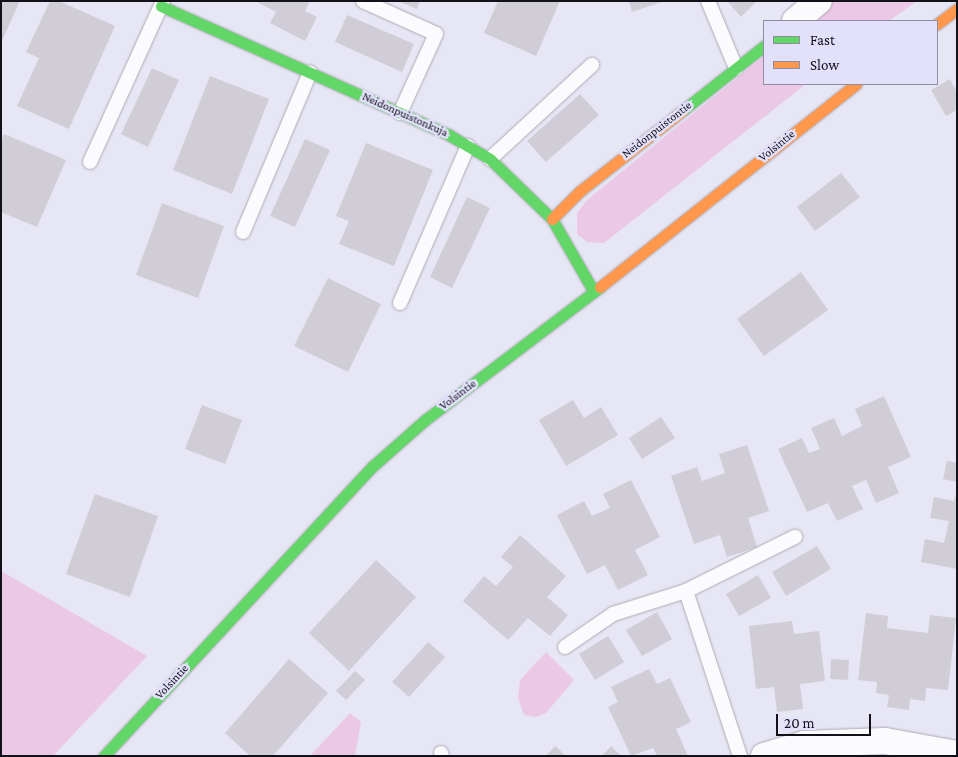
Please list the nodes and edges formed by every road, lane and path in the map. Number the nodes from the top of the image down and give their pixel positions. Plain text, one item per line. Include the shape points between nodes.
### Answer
1 (363, 1) edge
2 (708, 1) edge
3 (819, 1) edge
4 (162, 4) edge
5 (957, 9) edge
6 (796, 20) edge
7 (938, 23) edge
8 (763, 47) edge
9 (592, 66) dead end
10 (736, 68) junction
11 (310, 73) junction
12 (855, 85) edge
13 (400, 113) junction
14 (468, 146) junction
15 (490, 159) junction
16 (90, 162) dead end
17 (552, 218) junction
18 (243, 232) dead end
19 (594, 292) junction
20 (400, 303) dead end
21 (795, 537) dead end
22 (686, 591) junction
23 (565, 647) dead end
24 (957, 754) edge
25 (104, 756) edge
26 (740, 756) edge
27 (764, 756) edge

1 - 13 lane via 436,34
2 - 10 lane
3 - 6 street
4 - 11 street, Neidonpuistonkuja
4 - 16 lane
5 - 7 street
8 - 10 street, Neidonpuistontie
9 - 15 lane
10 - 17 street, Neidonpuistontie
11 - 13 street, Neidonpuistonkuja
11 - 18 lane
12 - 19 street, Volsintie
13 - 14 street, Neidonpuistonkuja
14 - 15 street, Neidonpuistonkuja
14 - 20 lane
15 - 17 street, Neidonpuistonkuja
17 - 19 street, Neidonpuistonkuja
19 - 25 street, Volsintie via 425,420 373,466
21 - 22 lane
22 - 23 lane via 613,614
22 - 26 lane
24 - 27 street via 885,741 804,744

